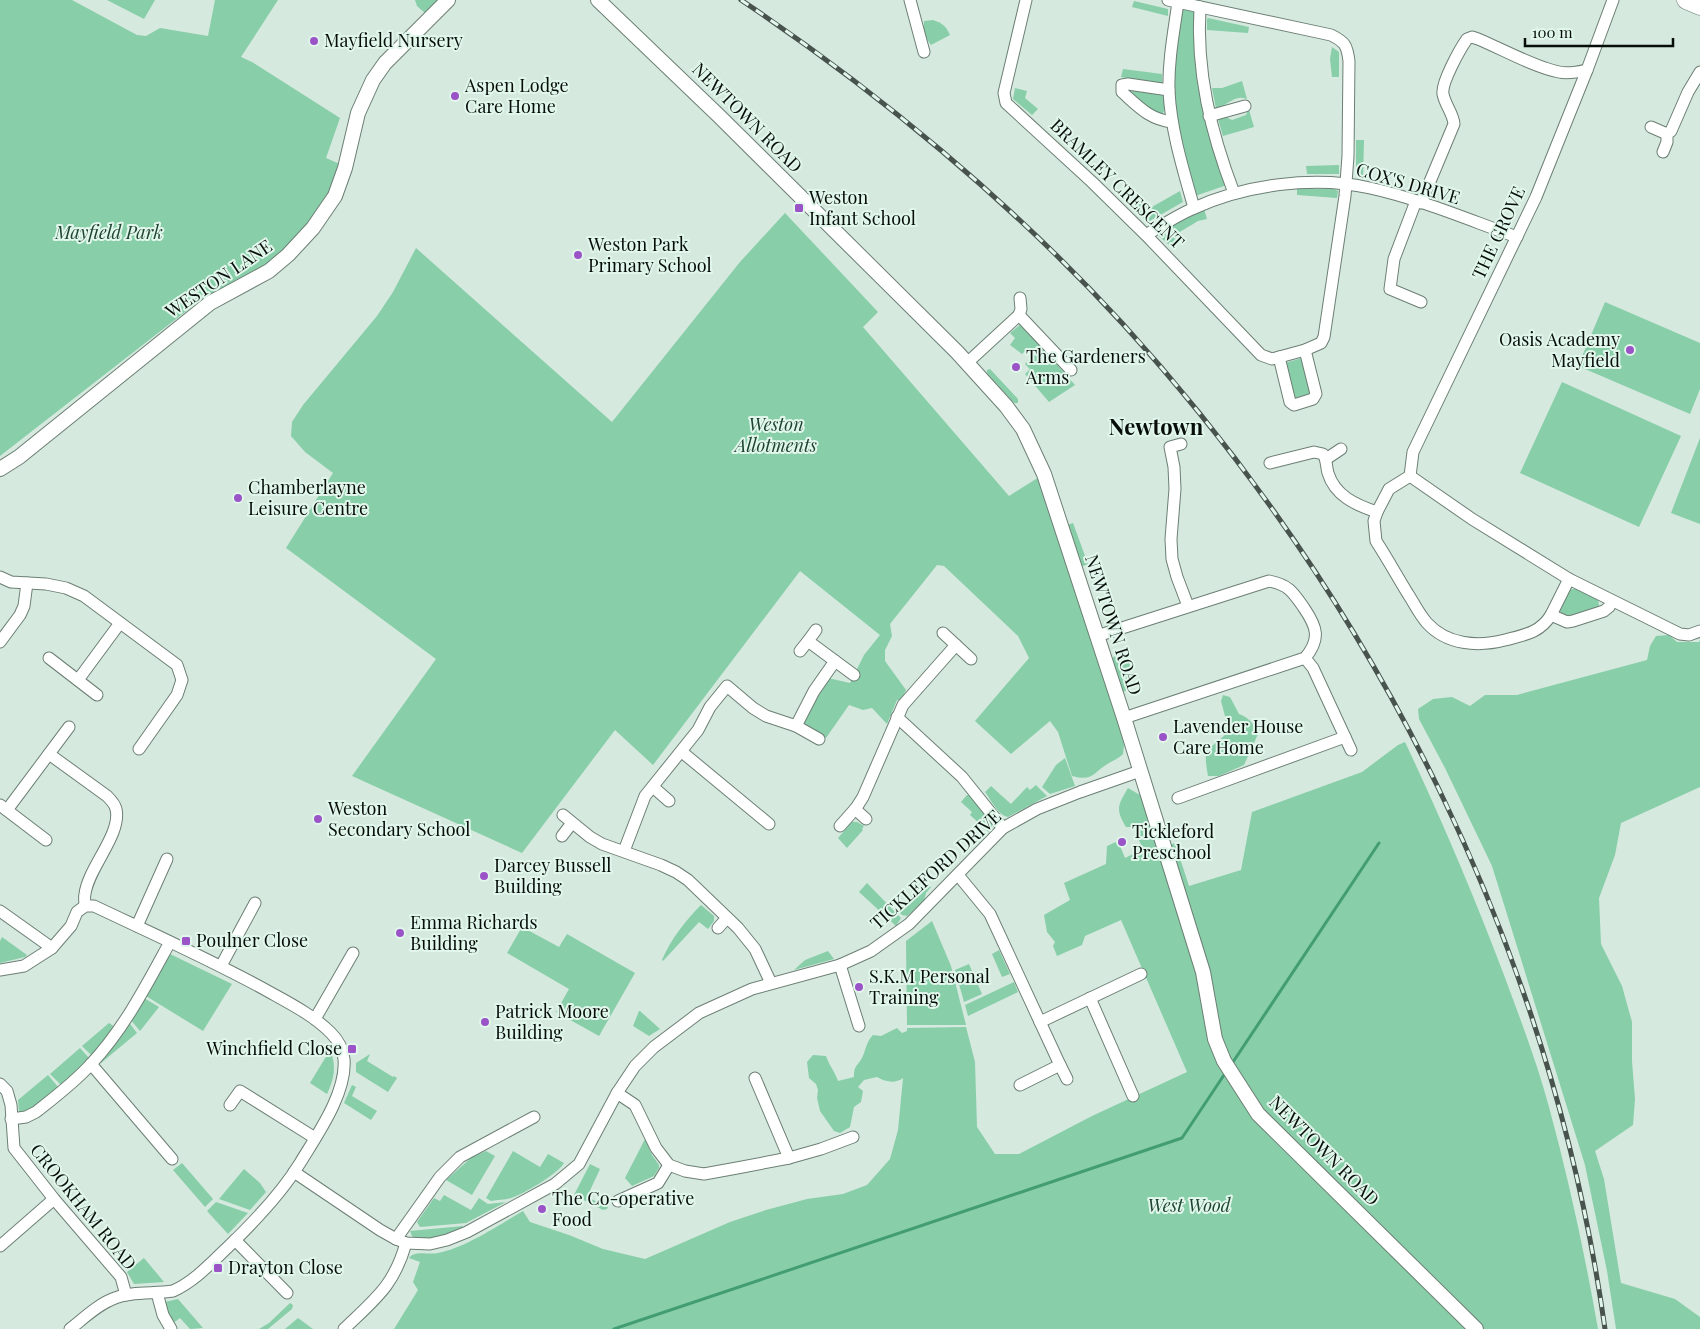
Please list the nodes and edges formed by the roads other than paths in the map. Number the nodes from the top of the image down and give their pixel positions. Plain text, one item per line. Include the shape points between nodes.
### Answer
1 (448, 0) edge
2 (598, 0) edge
3 (910, 0) edge
4 (1026, 0) edge
5 (1613, 0) edge
6 (1686, 0) edge
7 (1185, 3) edge
8 (1700, 6) edge
9 (924, 52) dead end
10 (1587, 70) junction
11 (1700, 72) edge
12 (1169, 90) junction
13 (1245, 106) dead end
14 (1209, 116) junction
15 (1172, 122) junction
16 (1651, 127) dead end
17 (1667, 134) junction
18 (1663, 152) dead end
19 (1346, 184) junction
20 (1234, 193) junction
21 (1418, 202) junction
22 (1194, 208) junction
23 (1146, 235) junction
24 (1517, 237) junction
25 (1020, 298) dead end
26 (1421, 302) dead end
27 (1019, 315) junction
28 (1305, 350) junction
29 (1279, 358) junction
30 (967, 363) junction
31 (1071, 370) dead end
32 (1181, 444) dead end
33 (1341, 449) dead end
34 (1326, 459) junction
35 (1270, 463) dead end
36 (0, 469) edge
37 (1410, 476) junction
38 (1377, 512) junction
39 (0, 578) edge
40 (1568, 579) junction
41 (27, 583) junction
42 (1612, 601) junction
43 (1188, 606) junction
44 (1551, 614) junction
45 (120, 623) junction
46 (816, 630) dead end
47 (1700, 631) edge
48 (943, 633) dead end
49 (1097, 636) junction
50 (808, 641) junction
51 (0, 642) edge
52 (956, 645) junction
53 (800, 651) dead end
54 (48, 658) dead end
55 (1305, 658) junction
56 (971, 659) dead end
57 (835, 661) junction
58 (854, 675) dead end
59 (78, 680) junction
60 (97, 695) dead end
61 (897, 716) junction
62 (1124, 718) junction
63 (796, 726) junction
64 (68, 728) dead end
65 (1344, 737) junction
66 (819, 739) dead end
67 (139, 749) dead end
68 (1351, 750) dead end
69 (682, 752) junction
70 (48, 754) junction
71 (1140, 771) junction
72 (653, 787) junction
73 (1178, 798) dead end
74 (669, 801) dead end
75 (4, 808) edge
76 (855, 809) junction
77 (563, 815) dead end
78 (866, 819) dead end
79 (572, 823) junction
80 (769, 824) dead end
81 (840, 826) dead end
82 (1003, 828) junction
83 (562, 836) dead end
84 (46, 840) dead end
85 (624, 851) junction
86 (167, 859) dead end
87 (958, 875) junction
88 (255, 903) dead end
89 (85, 906) junction
90 (0, 912) edge
91 (727, 918) junction
92 (136, 926) junction
93 (718, 928) dead end
94 (170, 942) junction
95 (52, 948) junction
96 (353, 953) dead end
97 (840, 965) junction
98 (221, 966) junction
99 (0, 970) edge
100 (1141, 974) dead end
101 (771, 984) junction
102 (1090, 998) junction
103 (315, 1019) junction
104 (1040, 1022) junction
105 (859, 1026) dead end
106 (91, 1064) junction
107 (1060, 1065) junction
108 (755, 1078) dead end
109 (1067, 1079) dead end
110 (0, 1084) edge
111 (1020, 1085) dead end
112 (617, 1093) junction
113 (1133, 1096) dead end
114 (230, 1105) dead end
115 (534, 1117) dead end
116 (11, 1119) junction
117 (853, 1137) dead end
118 (315, 1138) junction
119 (789, 1158) junction
120 (172, 1159) dead end
121 (669, 1165) junction
122 (294, 1172) junction
123 (54, 1199) junction
124 (618, 1201) dead end
125 (236, 1240) junction
126 (401, 1241) junction
127 (0, 1246) edge
128 (158, 1293) junction
129 (287, 1293) dead end
130 (126, 1295) junction
131 (70, 1329) edge
132 (171, 1329) edge
133 (344, 1329) edge
134 (1476, 1329) edge

1 - 36 street, WESTON LANE via 372,80 358,113 335,196 313,228 288,255 269,271 210,303
2 - 30 street, NEWTOWN ROAD
3 - 9 street
4 - 23 street, BRAMLEY CRESCENT via 1004,93 1006,102
5 - 10 street, THE GROVE
6 - 8 main road
7 - 12 street via 1171,51
7 - 14 street via 1199,51
7 - 19 street via 1331,35 1341,40 1348,48 1349,61
10 - 21 street via 1560,72 1478,39 1466,39 1442,91 1454,124
10 - 24 street, THE GROVE
11 - 17 street
12 - 15 street
12 - 15 street via 1128,84 1121,88 1148,115
13 - 14 street
14 - 20 street
15 - 22 street
16 - 17 street
17 - 18 street
19 - 20 street, COX'S DRIVE via 1292,184
19 - 21 street, COX'S DRIVE
19 - 28 street via 1324,336 1321,343
20 - 22 street, COX'S DRIVE
21 - 24 street, COX'S DRIVE
21 - 26 street via 1394,259 1390,289
22 - 23 street, COX'S DRIVE
23 - 29 street, BRAMLEY CRESCENT via 1261,355
24 - 37 street, THE GROVE via 1413,452
25 - 27 street
27 - 30 street
27 - 31 street
28 - 29 street
28 - 29 street via 1316,394 1314,399 1294,405 1290,402
30 - 49 street, NEWTOWN ROAD via 1013,414 1032,446
32 - 43 street via 1170,447 1175,489 1172,548 1177,577
33 - 34 street
34 - 35 street via 1323,454 1314,452
34 - 38 street via 1328,474 1339,491 1352,503
37 - 38 street via 1390,489
37 - 40 street
38 - 44 street via 1374,521 1376,540 1420,615 1445,636 1476,644 1492,643 1538,629
39 - 41 street
40 - 42 street
40 - 44 street
41 - 45 street via 66,588 84,596
41 - 51 street via 20,616
42 - 44 street via 1604,611 1573,621 1561,620
42 - 47 street via 1680,634
43 - 49 street
43 - 55 street via 1269,581 1281,583 1291,589 1314,623 1314,642
45 - 59 street
45 - 67 street via 177,665 182,680 177,695
46 - 50 street
48 - 52 street
49 - 62 street, NEWTOWN ROAD
50 - 53 street
50 - 57 street
52 - 56 street
52 - 61 street via 911,695
54 - 59 street
55 - 62 street
55 - 65 street via 1313,668
57 - 58 street
57 - 63 street via 814,691
59 - 60 street
61 - 76 street
61 - 82 street via 962,777
62 - 71 street, NEWTOWN ROAD
63 - 66 street
63 - 69 street via 766,716 727,686
64 - 70 street
65 - 68 street
65 - 73 street
69 - 72 street
69 - 80 street
70 - 75 street
70 - 89 street via 107,796 116,810 114,831 87,887
71 - 82 street, TICKLEFORD DRIVE via 1037,808
71 - 134 street, NEWTOWN ROAD via 1204,972 1215,1039 1233,1076 1258,1114
72 - 74 street
72 - 85 street via 641,806
75 - 84 street
76 - 78 street
76 - 81 street
77 - 79 street
79 - 83 street
79 - 85 street via 602,844
82 - 87 street, TICKLEFORD DRIVE
85 - 91 street via 676,872
86 - 92 street
87 - 97 street, TICKLEFORD DRIVE via 900,931 871,951
87 - 104 street via 990,914
88 - 98 street
89 - 92 street via 94,906
89 - 95 street via 77,912 71,926
90 - 95 street
91 - 93 street
91 - 101 street via 755,950
92 - 94 street
94 - 98 street
94 - 106 street via 136,1002
95 - 99 street via 24,966
96 - 103 street
97 - 101 street, TICKLEFORD DRIVE
97 - 105 street
98 - 103 street
100 - 102 street
101 - 112 street, TICKLEFORD DRIVE via 699,1013 654,1047 635,1066
102 - 104 street
102 - 113 street
103 - 118 street via 332,1034 342,1048 344,1059 341,1084
104 - 107 street
106 - 116 street via 36,1112
106 - 120 street
107 - 109 street
107 - 111 street
108 - 119 street
110 - 116 street, CROOKHAM ROAD via 7,1091
112 - 121 street via 635,1105 656,1148
112 - 126 street, TICKLEFORD DRIVE via 579,1164 555,1184 447,1240 430,1244
114 - 118 street via 240,1091
115 - 126 street via 460,1157 440,1177
116 - 123 street, CROOKHAM ROAD via 14,1148
117 - 119 street
118 - 122 street
119 - 121 street via 704,1174
121 - 124 street via 658,1183
122 - 125 street
122 - 126 street
123 - 127 street
123 - 130 street, CROOKHAM ROAD via 121,1277
125 - 128 street via 190,1282 173,1291
125 - 129 street
126 - 133 street via 402,1259 387,1286
128 - 130 street
128 - 132 street via 163,1315
130 - 131 street via 104,1303

